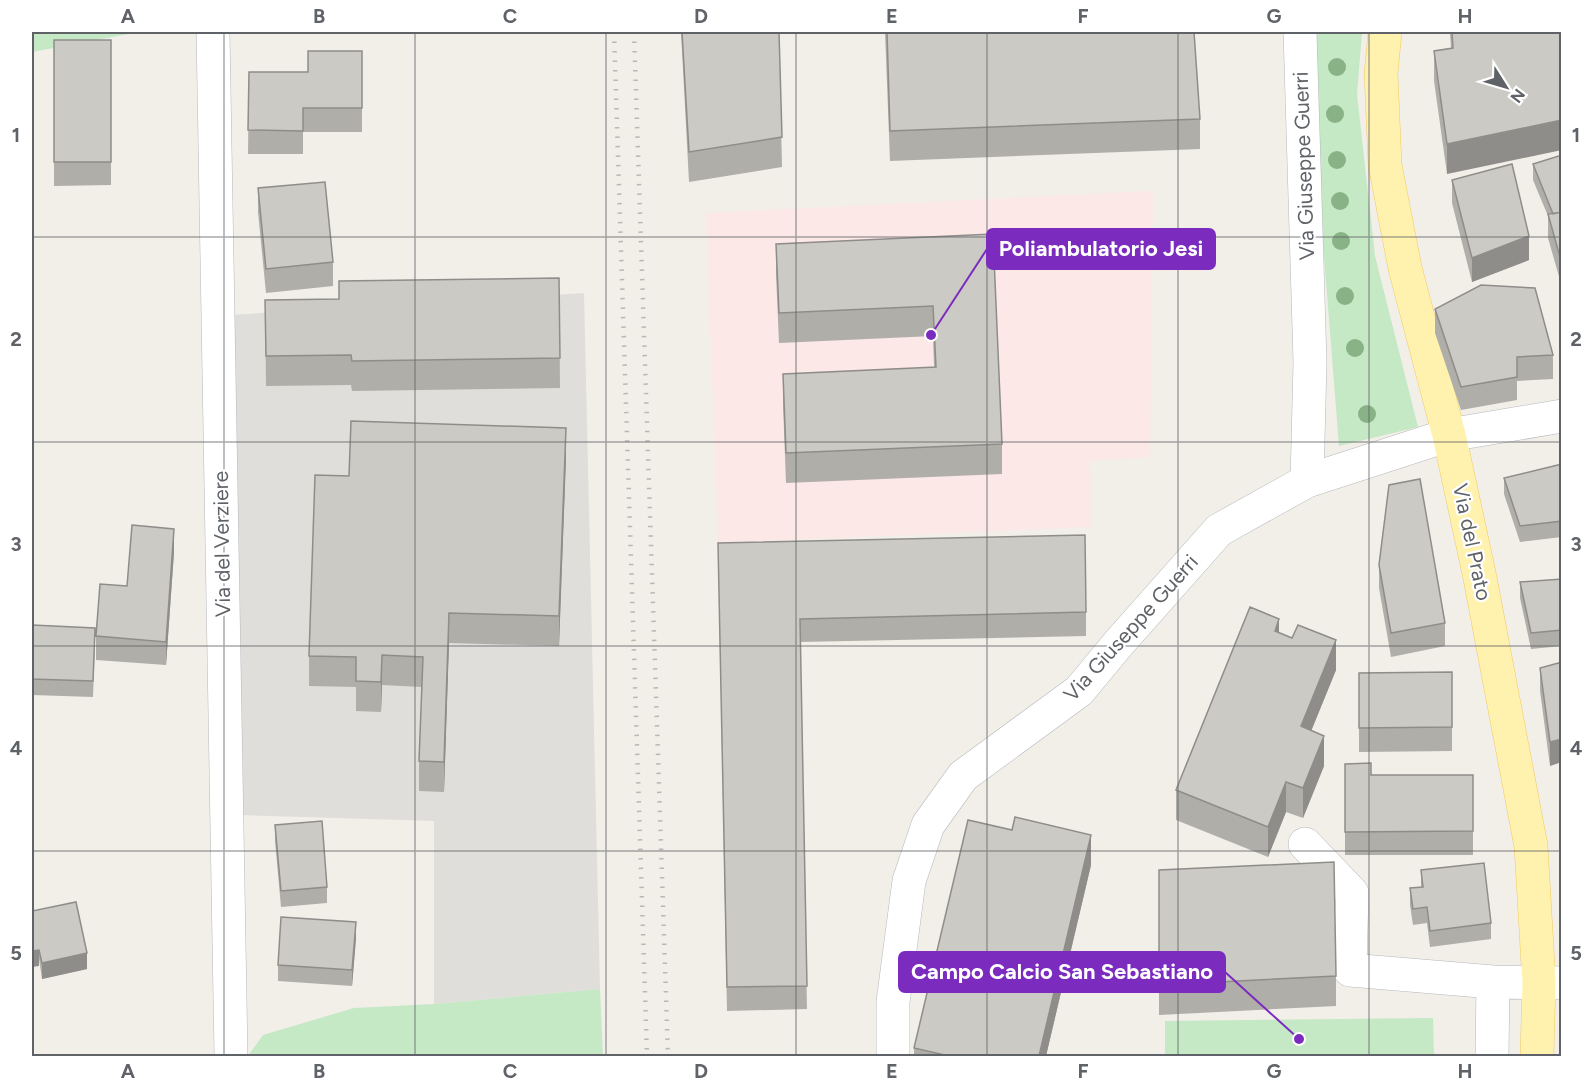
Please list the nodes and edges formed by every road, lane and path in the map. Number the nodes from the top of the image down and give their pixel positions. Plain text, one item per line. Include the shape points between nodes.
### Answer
1 (213, 32) edge
2 (1300, 32) edge
3 (1385, 32) edge
4 (1562, 416) edge
5 (1449, 435) junction
6 (1307, 481) junction
7 (1305, 844) dead end
8 (1493, 982) junction
9 (1550, 983) edge
10 (231, 1056) edge
11 (893, 1056) edge
12 (1492, 1056) edge
13 (1537, 1056) edge

1 - 10 street, Via del Verziere
2 - 6 street, Via Giuseppe Guerri via 1310,362
3 - 5 main road, Via del Prato via 1381,73 1385,165 1406,268
4 - 5 street, Via Giuseppe Guerri
5 - 6 street, Via Giuseppe Guerri
5 - 9 main road, Via del Prato via 1482,585 1531,846
6 - 11 street, Via Giuseppe Guerri via 1219,530 1079,691 963,776 928,825 909,881 893,1002
7 - 8 street via 1352,893 1350,970
8 - 9 street
8 - 12 street
9 - 13 main road, Via del Prato

